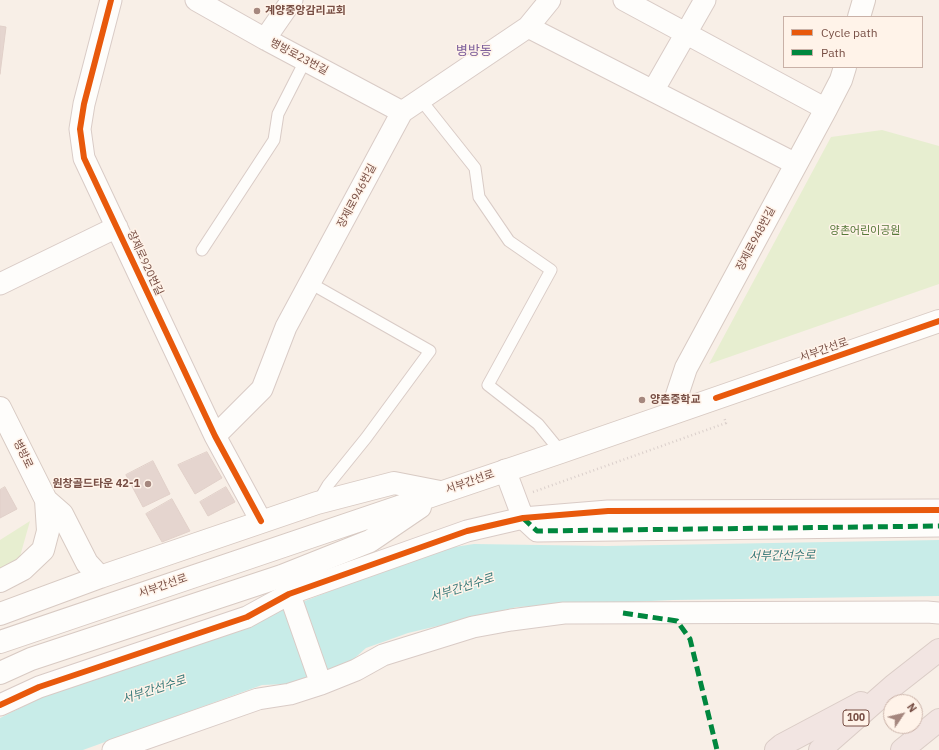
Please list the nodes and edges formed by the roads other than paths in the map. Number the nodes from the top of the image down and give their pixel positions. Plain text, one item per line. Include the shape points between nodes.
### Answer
1 (111, 0) edge
2 (196, 0) edge
3 (292, 0) edge
4 (550, 0) edge
5 (624, 0) edge
6 (705, 0) edge
7 (864, 0) edge
8 (860, 16) edge
9 (528, 27) junction
10 (686, 34) junction
11 (265, 39) junction
12 (305, 61) junction
13 (845, 68) edge
14 (653, 91) junction
15 (421, 100) junction
16 (826, 109) junction
17 (402, 112) junction
18 (796, 164) junction
19 (117, 227) junction
20 (202, 250) dead end
21 (310, 283) junction
22 (0, 284) edge
23 (939, 321) edge
24 (0, 408) edge
25 (671, 413) junction
26 (215, 436) junction
27 (561, 452) junction
28 (505, 470) junction
29 (441, 492) junction
30 (46, 500) junction
31 (317, 503) junction
32 (939, 510) edge
33 (523, 518) junction
34 (261, 521) junction
35 (939, 526) edge
36 (100, 577) junction
37 (0, 581) edge
38 (288, 591) junction
39 (939, 613) edge
40 (0, 614) edge
41 (0, 642) edge
42 (939, 650) edge
43 (0, 673) edge
44 (320, 681) junction
45 (892, 686) junction
46 (0, 705) edge
47 (939, 720) edge
48 (113, 750) edge
49 (776, 750) edge
50 (820, 750) edge
51 (902, 750) edge

1 - 19 street, 장제로920번길 via 80,129 84,158
2 - 11 street, 병방로23번길
3 - 11 street
4 - 9 street, 장제로946번길
5 - 10 street
6 - 10 street
7 - 8 street
9 - 14 street
9 - 15 street, 장제로946번길
10 - 14 street
10 - 16 street
11 - 12 street, 병방로23번길
12 - 17 street, 병방로23번길
12 - 20 lane via 278,114 274,140
13 - 16 street, 장제로948번길
14 - 18 street
15 - 17 street, 장제로946번길
15 - 27 lane via 475,168 479,198 509,241 551,270 488,385 538,424
16 - 18 street, 장제로948번길
17 - 21 street, 장제로946번길
18 - 25 street, 장제로948번길 via 686,368
19 - 22 street
19 - 26 street, 장제로920번길
21 - 26 street, 장제로946번길 via 286,327 262,389
21 - 31 lane via 430,351
23 - 25 street, 서부간선로
24 - 30 street, 병방로
25 - 27 street, 서부간선로
26 - 34 street, 장제로920번길
27 - 28 street, 서부간선로
28 - 29 street, 서부간선로
28 - 33 street
29 - 31 street via 394,483
29 - 38 street via 370,541
29 - 41 street, 서부간선로
30 - 36 street via 62,514 87,563
30 - 37 street via 48,531 43,550 23,569
31 - 34 street
32 - 33 street via 608,512
33 - 35 street via 537,531
33 - 38 street via 467,531
34 - 36 street
36 - 40 street
38 - 43 street via 31,659
38 - 44 street
38 - 46 street via 247,617 40,687
39 - 44 street via 564,613 473,627 384,655 356,670
42 - 45 highway, 100
44 - 48 street via 290,694 258,699
45 - 49 highway via 782,744
45 - 50 highway, 100
47 - 51 highway

